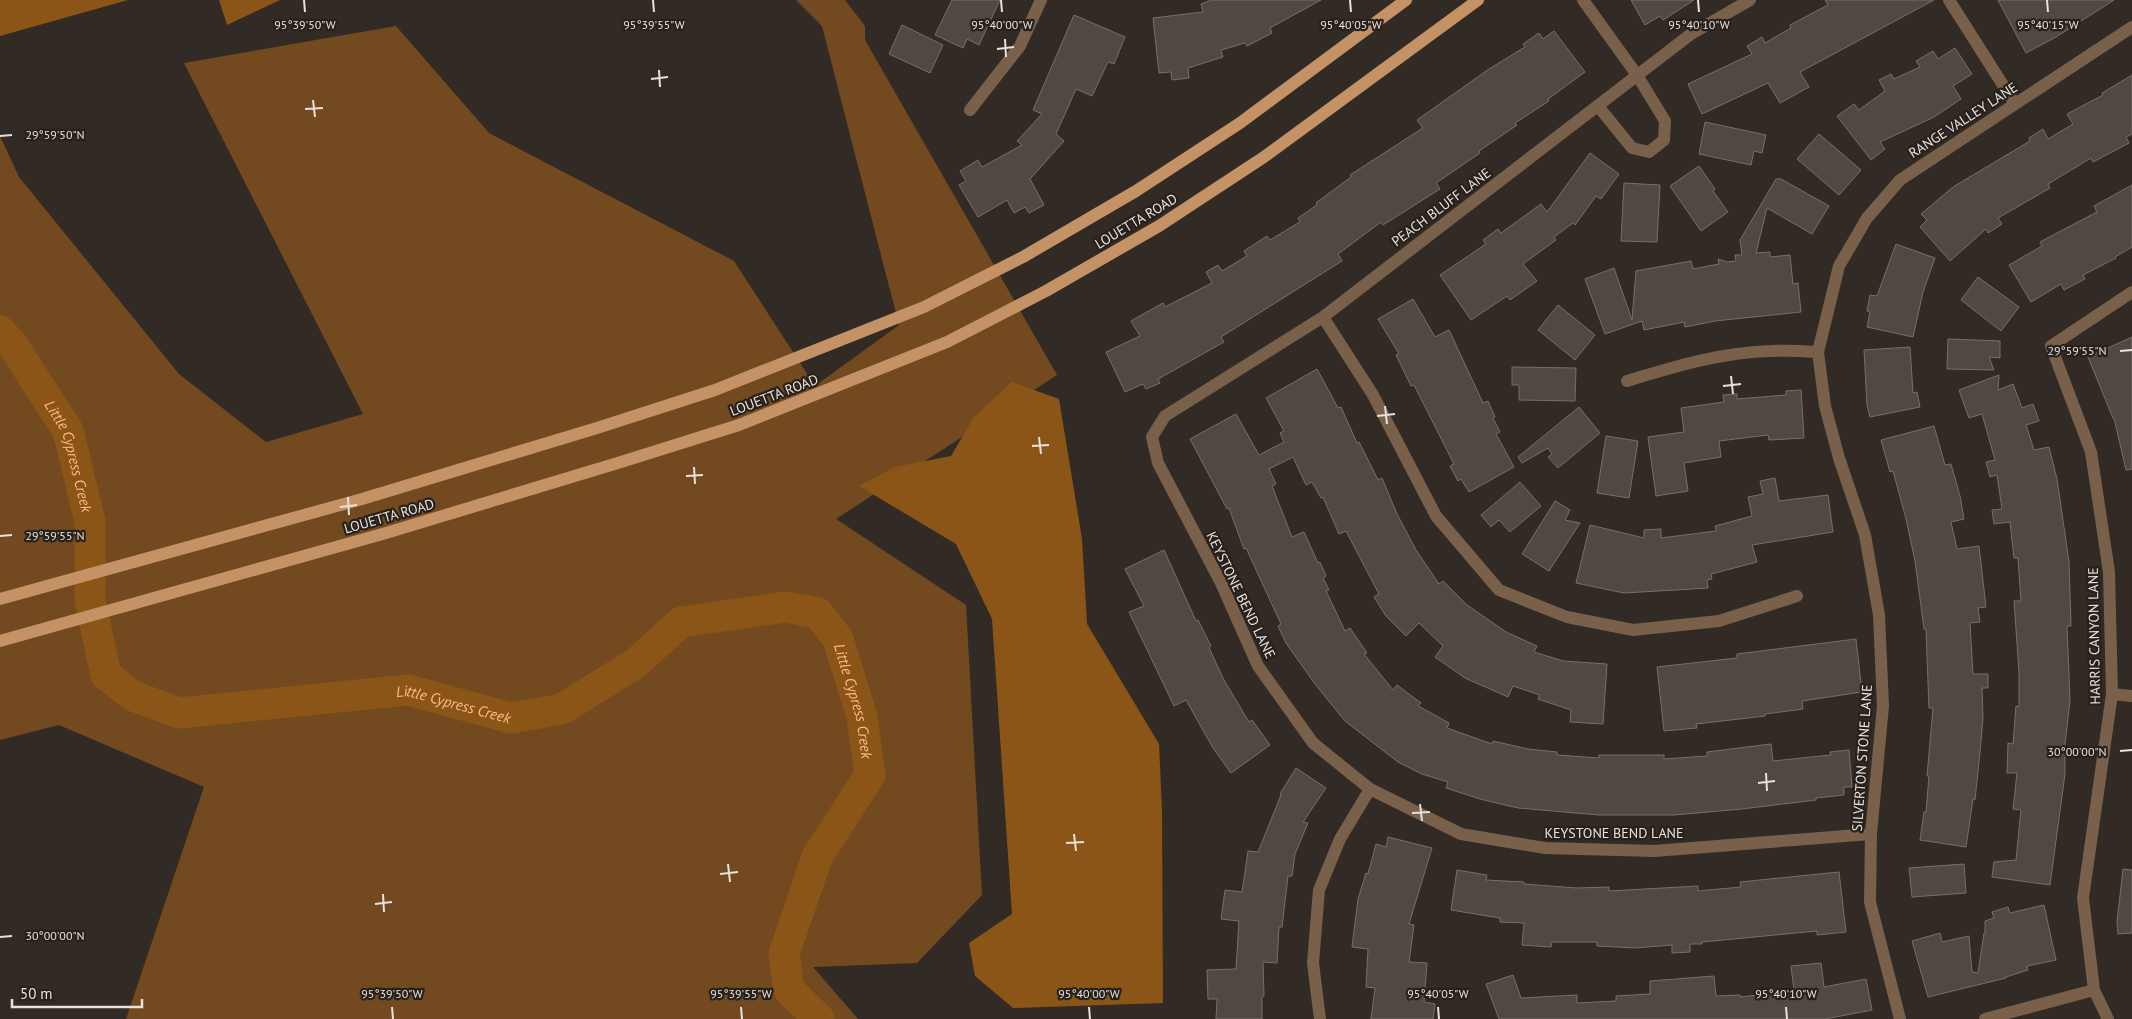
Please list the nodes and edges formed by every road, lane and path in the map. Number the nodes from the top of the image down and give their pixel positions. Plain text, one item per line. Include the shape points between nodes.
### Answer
1 (1041, 0) edge
2 (1406, 0) edge
3 (1478, 0) edge
4 (1584, 0) edge
5 (1750, 0) edge
6 (1949, 0) edge
7 (2132, 27) edge
8 (1637, 75) junction
9 (2015, 104) junction
10 (1598, 106) junction
11 (970, 110) dead end
12 (1839, 266) joint
13 (2132, 292) edge
14 (1323, 317) junction
15 (1818, 352) junction
16 (1627, 381) dead end
17 (1152, 437) joint
18 (1797, 596) dead end
19 (0, 599) edge
20 (0, 641) edge
21 (2112, 694) junction
22 (2132, 696) edge
23 (1370, 790) junction
24 (1872, 834) junction
25 (2094, 990) junction
26 (1320, 1019) edge
27 (1900, 1019) edge
28 (1985, 1019) edge
29 (2108, 1019) edge

1 - 11 street via 1020,46
2 - 19 main road, LOUETTA ROAD via 1240,122 1136,191 1022,257 924,307 715,390 400,488
3 - 20 main road, LOUETTA ROAD via 1264,157 1159,226 1046,291 947,342 739,425 639,457 386,533
4 - 8 street
5 - 8 street, PEACH BLUFF LANE via 1691,34
6 - 9 street
7 - 9 street, RANGE VALLEY LANE
8 - 10 street, PEACH BLUFF LANE
8 - 10 street via 1665,120 1664,140 1649,152 1632,148
9 - 12 street, RANGE VALLEY LANE via 1900,180 1867,218
10 - 14 street, PEACH BLUFF LANE
12 - 15 street, SILVERTON STONE LANE
13 - 21 street, HARRIS CANYON LANE via 2050,346 2091,452 2109,572
14 - 17 street, PEACH BLUFF LANE via 1165,416
14 - 18 street via 1373,394 1436,516 1499,590 1567,617 1633,630 1719,621
15 - 16 street via 1769,351 1718,357
15 - 24 street, SILVERTON STONE LANE via 1826,406 1839,458 1865,535 1879,615 1883,706
17 - 23 street, KEYSTONE BEND LANE via 1158,463 1221,583 1258,666 1313,743
21 - 22 street
21 - 25 street, HARRIS CANYON LANE via 2083,898
23 - 24 street, KEYSTONE BEND LANE via 1461,834 1545,848 1654,851
23 - 26 street via 1340,839 1319,890 1313,963
24 - 27 street, SILVERTON STONE LANE via 1870,902
25 - 28 street
25 - 29 street, HARRIS CANYON LANE

